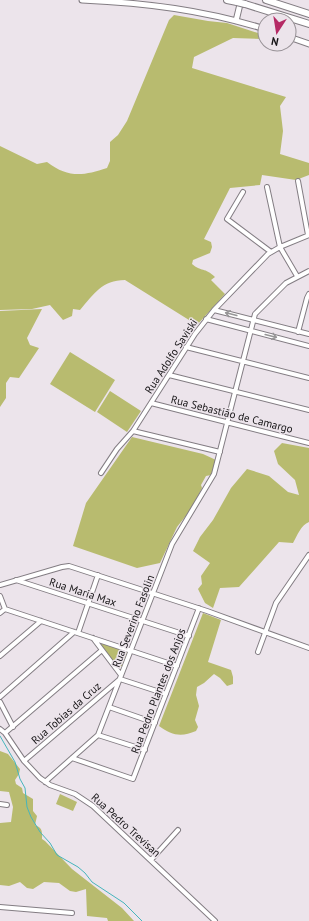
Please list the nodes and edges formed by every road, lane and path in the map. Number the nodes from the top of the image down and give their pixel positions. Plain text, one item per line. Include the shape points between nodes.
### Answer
1 (82, 0) edge
2 (227, 0) edge
3 (266, 0) edge
4 (241, 2) edge
5 (309, 14) edge
6 (236, 21) junction
7 (309, 24) edge
8 (257, 27) edge
9 (297, 40) edge
10 (309, 44) edge
11 (298, 181) dead end
12 (267, 187) dead end
13 (243, 192) dead end
14 (308, 235) edge
15 (280, 248) junction
16 (271, 252) junction
17 (309, 271) edge
18 (297, 276) junction
19 (309, 294) edge
20 (214, 310) junction
21 (206, 319) junction
22 (253, 320) junction
23 (250, 331) junction
24 (298, 332) junction
25 (309, 334) edge
26 (309, 346) edge
27 (186, 347) junction
28 (243, 361) junction
29 (169, 375) junction
30 (309, 378) edge
31 (235, 392) junction
32 (151, 403) junction
33 (309, 410) edge
34 (227, 422) junction
35 (133, 430) junction
36 (309, 443) edge
37 (220, 452) junction
38 (101, 473) dead end
39 (309, 555) edge
40 (98, 575) junction
41 (16, 580) junction
42 (0, 585) edge
43 (153, 593) junction
44 (0, 596) edge
45 (88, 603) junction
46 (200, 608) junction
47 (5, 609) junction
48 (0, 613) edge
49 (41, 621) junction
50 (142, 621) junction
51 (265, 632) junction
52 (76, 633) junction
53 (189, 636) junction
54 (93, 638) junction
55 (309, 648) edge
56 (102, 650) junction
57 (131, 650) junction
58 (258, 652) dead end
59 (0, 656) edge
60 (177, 666) junction
61 (121, 677) junction
62 (166, 694) junction
63 (0, 696) edge
64 (0, 702) edge
65 (109, 707) junction
66 (155, 723) junction
67 (13, 727) junction
68 (0, 729) edge
69 (5, 733) junction
70 (98, 735) junction
71 (145, 750) junction
72 (72, 758) junction
73 (24, 761) junction
74 (45, 782) junction
75 (0, 804) edge
76 (7, 805) dead end
77 (178, 830) dead end
78 (151, 860) junction
79 (0, 907) edge
80 (72, 913) dead end
81 (215, 921) edge

1 - 6 main road via 159,5
2 - 4 highway
3 - 5 highway
4 - 6 main road
4 - 7 highway
6 - 8 main road
9 - 10 main road
11 - 14 street
12 - 15 street
13 - 16 street via 227,219
14 - 15 street, Rua Adolfo Saviski
15 - 16 street, Rua Adolfo Saviski
15 - 18 street
16 - 20 street, Rua Adolfo Saviski
17 - 18 street, Rua Severino Fasolin
18 - 22 street, Rua Severino Fasolin via 282,286 258,310
19 - 24 street
20 - 21 street, Rua Adolfo Saviski
22 -> 20 street
21 - 23 street
21 - 27 street, Rua Adolfo Saviski
22 - 23 street, Rua Severino Fasolin
22 - 24 street
23 -> 26 street
23 - 28 street, Rua Severino Fasolin
24 - 25 street
27 - 28 street
27 - 29 street, Rua Adolfo Saviski
28 - 30 street
28 - 31 street, Rua Severino Fasolin
29 - 31 street
29 - 32 street, Rua Adolfo Saviski
31 - 33 street
31 - 34 street, Rua Severino Fasolin
32 - 34 street, Rua Sebastião de Camargo
32 - 35 street, Rua Adolfo Saviski
34 - 36 street, Rua Sebastião de Camargo
34 - 37 street, Rua Severino Fasolin
35 - 37 street
35 - 38 street, Rua Adolfo Saviski
37 - 43 street, Rua Severino Fasolin via 212,478 174,538
39 - 51 street via 276,603
40 - 41 street via 66,566
40 - 43 street
40 - 45 street
41 - 42 street
41 - 45 street, Rua Maria Max
43 - 46 street
43 - 50 street, Rua Severino Fasolin
44 - 47 street
45 - 50 street, Rua Maria Max
45 - 52 street
46 - 51 street
46 - 53 street, Rua Pedro Plantes dos Anjos
47 - 48 street
47 - 49 street
49 - 52 street
49 - 59 street
50 - 53 street, Rua Maria Max
50 - 57 street, Rua Severino Fasolin
51 - 55 street
51 - 58 street
52 - 54 street
52 - 63 street
53 - 60 street, Rua Pedro Plantes dos Anjos
54 - 56 street
54 - 57 street
56 - 61 street
56 - 67 street
57 - 60 street
57 - 61 street, Rua Severino Fasolin
60 - 62 street, Rua Pedro Plantes dos Anjos
61 - 62 street
61 - 65 street, Rua Severino Fasolin
61 - 73 street, Rua Tobias da Cruz
62 - 66 street, Rua Pedro Plantes dos Anjos
64 - 67 street
65 - 66 street
65 - 70 street, Rua Severino Fasolin
66 - 71 street, Rua Pedro Plantes dos Anjos
67 - 69 street
68 - 69 street, Rua Pedro Trevisan
69 - 73 street, Rua Pedro Trevisan
70 - 71 street
70 - 72 street, Rua Severino Fasolin
71 - 72 street, Rua Pedro Plantes dos Anjos via 134,780
72 - 74 street, Rua Severino Fasolin
73 - 74 street, Rua Pedro Trevisan
74 - 78 street, Rua Pedro Trevisan via 88,802
75 - 76 street
77 - 78 street
78 - 81 street, Rua Pedro Trevisan
79 - 80 street

